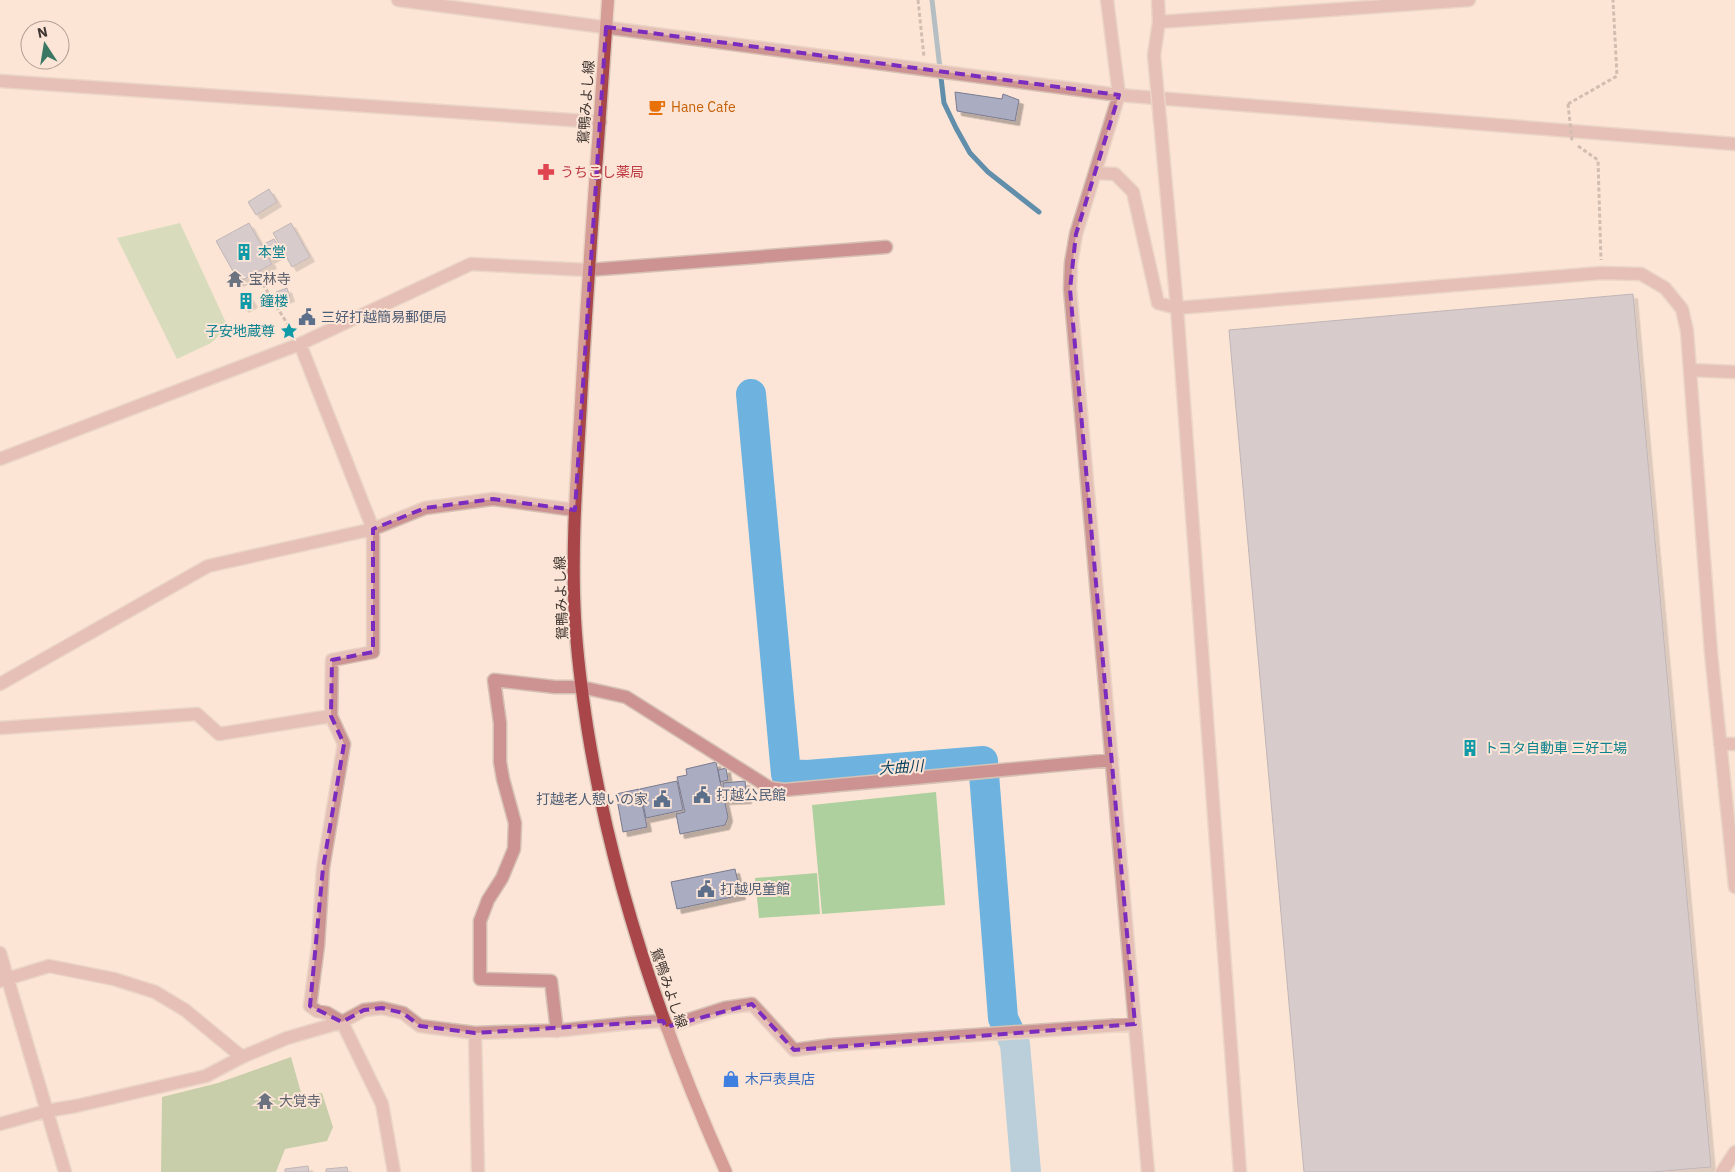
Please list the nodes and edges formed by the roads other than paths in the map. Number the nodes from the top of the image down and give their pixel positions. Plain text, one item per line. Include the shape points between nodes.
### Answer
1 (398, 0) edge
2 (608, 0) edge
3 (1107, 0) edge
4 (1158, 0) edge
5 (1468, 0) edge
6 (1159, 22) junction
7 (606, 27) junction
8 (0, 81) edge
9 (1119, 95) junction
10 (600, 122) junction
11 (1735, 144) edge
12 (1095, 173) junction
13 (886, 247) dead end
14 (588, 270) junction
15 (1177, 308) junction
16 (300, 344) junction
17 (1690, 370) junction
18 (1735, 372) edge
19 (0, 459) edge
20 (575, 510) junction
21 (373, 529) junction
22 (0, 684) edge
23 (581, 688) junction
24 (331, 716) junction
25 (0, 728) edge
26 (1720, 744) junction
27 (1735, 744) edge
28 (1112, 760) junction
29 (1735, 887) edge
30 (0, 953) edge
31 (4, 980) edge
32 (342, 1022) junction
33 (665, 1024) junction
34 (1135, 1024) junction
35 (557, 1031) junction
36 (475, 1033) junction
37 (242, 1057) junction
38 (46, 1111) junction
39 (0, 1124) edge
40 (1735, 1152) edge
41 (65, 1172) edge
42 (394, 1172) edge
43 (478, 1172) edge
44 (726, 1172) edge
45 (1148, 1172) edge
46 (1240, 1172) edge
47 (1722, 1172) edge

1 - 7 street
2 - 7 main road, 鴛鴨みよし線
3 - 9 street
4 - 6 street
5 - 6 street
6 - 15 street, bridge via 1154,55
7 - 9 street
7 - 10 main road, 鴛鴨みよし線
8 - 10 street
9 - 11 street
9 - 12 street
10 - 14 main road, 鴛鴨みよし線
12 - 15 street via 1115,174 1133,192 1158,303
12 - 28 street via 1076,234 1070,263 1070,289
13 - 14 street
14 - 16 street via 471,264
14 - 20 main road, 鴛鴨みよし線
15 - 17 street via 1601,273 1641,274 1665,288 1682,309
15 - 46 street
16 - 19 street
16 - 21 street
17 - 18 street
17 - 26 street
20 - 21 street via 493,499 425,508
20 - 23 main road, 鴛鴨みよし線 via 575,617
21 - 22 street via 208,566
21 - 24 street via 373,652 332,660
23 - 28 street via 626,697 770,788 784,790
23 - 33 main road, 鴛鴨みよし線 via 611,847 629,917
23 - 35 street via 494,680 500,723 500,762 515,823 514,850 480,921 480,979 551,981
24 - 25 street via 219,734 197,714
24 - 32 street via 344,744 323,868 310,1006
26 - 27 street
26 - 29 street
28 - 34 street
30 - 31 street
31 - 37 street via 49,966 114,979 155,992 184,1010
31 - 38 street
32 - 36 street via 364,1010 382,1008 403,1013 420,1026
32 - 37 street via 287,1038
32 - 42 street via 382,1104
33 - 34 street via 752,1004 794,1050
33 - 35 street via 631,1023
33 - 44 main road, 鴛鴨みよし線
34 - 45 street
35 - 36 street
36 - 43 street
37 - 38 street via 206,1076
38 - 39 street
38 - 41 street
40 - 47 street

